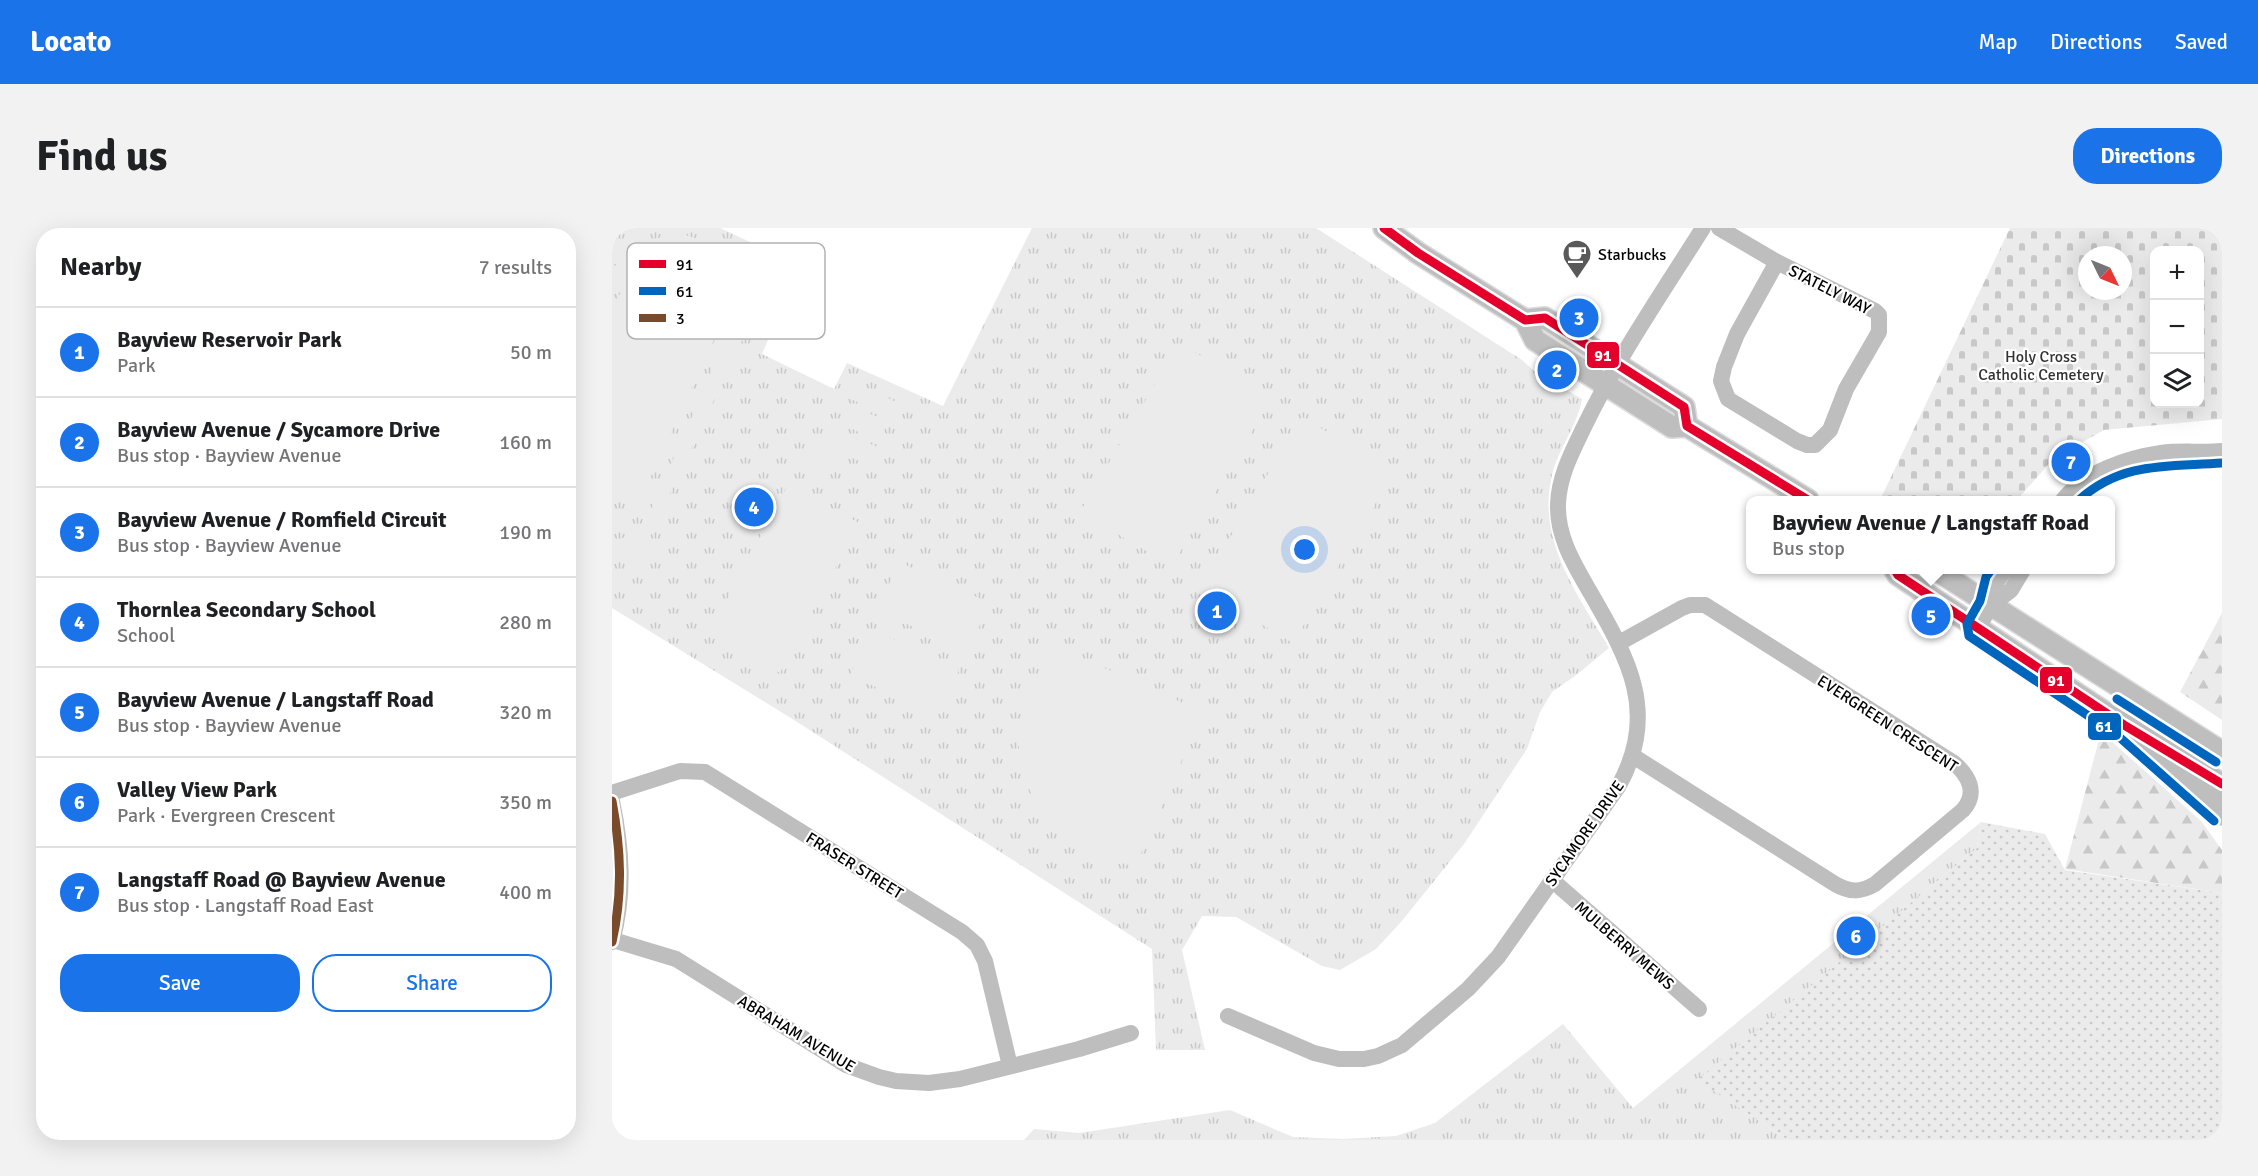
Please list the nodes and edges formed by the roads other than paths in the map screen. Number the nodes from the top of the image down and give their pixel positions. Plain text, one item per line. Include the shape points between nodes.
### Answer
1 (1383, 228) edge
2 (1703, 228) edge
3 (1719, 228) edge
4 (1777, 262) junction
5 (1611, 374) junction
6 (2222, 451) edge
7 (1800, 496) edge
8 (2066, 496) edge
9 (1899, 574) edge
10 (1942, 574) edge
11 (2002, 574) edge
12 (2021, 574) edge
13 (1992, 605) junction
14 (1978, 628) junction
15 (1619, 643) junction
16 (2124, 725) junction
17 (2222, 752) edge
18 (1633, 756) junction
19 (2222, 784) edge
20 (612, 793) edge
21 (612, 801) edge
22 (2222, 812) edge
23 (1552, 880) junction
24 (612, 941) edge
25 (1699, 1010) dead end
26 (1228, 1016) dead end
27 (1131, 1033) dead end
28 (1010, 1066) junction

1 - 5 main road via 1525,320 1535,340
2 - 5 street, SYCAMORE DRIVE
3 - 4 street, STATELY WAY
4 - 4 street, STATELY WAY via 1737,334 1721,381 1728,399 1785,435 1807,446 1815,445 1830,430 1846,389 1880,332 1880,315
5 - 7 main road via 1672,427 1687,426
5 - 15 street, SYCAMORE DRIVE via 1568,461 1558,504 1570,558
6 - 8 street via 2163,453 2122,462
9 - 14 main road
10 - 13 main road
11 - 13 street
12 - 13 street via 2011,590
13 - 14 street
13 - 17 main road
14 - 16 main road
15 - 18 street, SYCAMORE DRIVE via 1637,697
15 - 18 street, EVERGREEN CRESCENT via 1682,608 1705,605 1954,763 1966,775 1972,791 1967,805 1875,884 1852,891
16 - 19 main road
16 - 22 highway
18 - 23 street, SYCAMORE DRIVE via 1617,787
20 - 28 street, FRASER STREET via 680,771 705,772 962,932 977,945 985,961
21 - 24 street via 621,872 620,906
23 - 25 street, MULBERRY MEWS
23 - 26 street, SYCAMORE DRIVE via 1484,973 1391,1051 1364,1059 1326,1057
24 - 28 street, ABRAHAM AVENUE via 676,959 831,1057 870,1075 929,1083
27 - 28 street, ABRAHAM AVENUE

